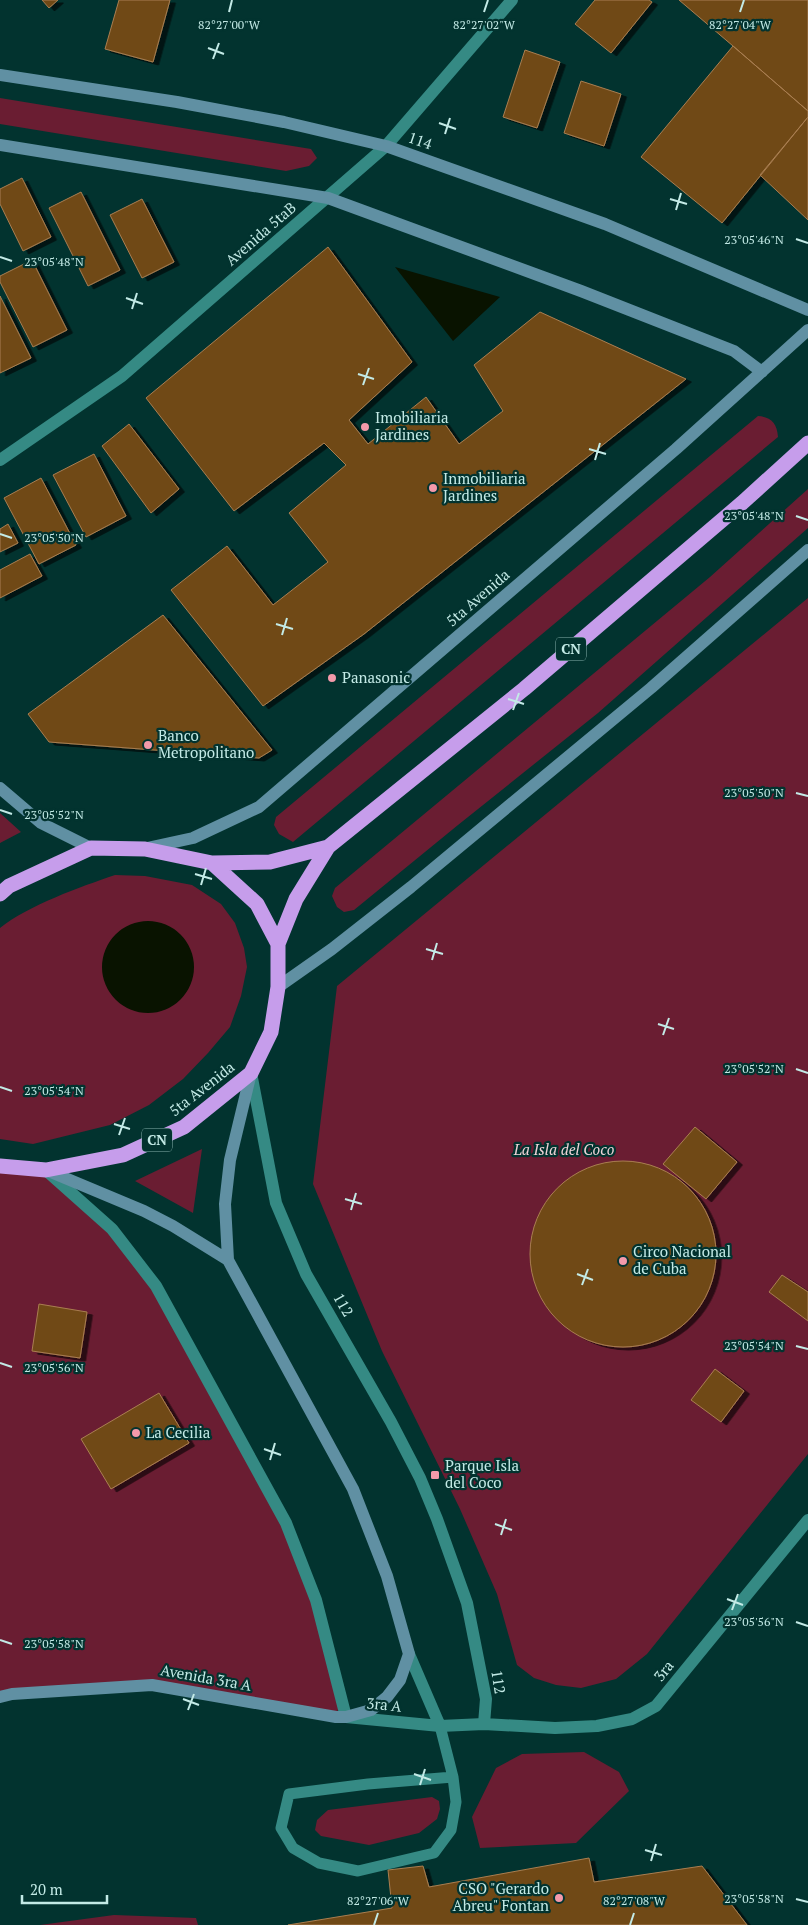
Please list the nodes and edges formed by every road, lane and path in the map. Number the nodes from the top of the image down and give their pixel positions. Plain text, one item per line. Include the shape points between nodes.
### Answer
1 (512, 0) edge
2 (0, 75) edge
3 (0, 145) edge
4 (386, 146) junction
5 (328, 198) junction
6 (808, 310) edge
7 (808, 330) edge
8 (762, 372) junction
9 (808, 443) edge
10 (0, 460) edge
11 (808, 550) edge
12 (0, 788) edge
13 (328, 847) junction
14 (92, 848) junction
15 (145, 849) junction
16 (212, 863) junction
17 (0, 894) edge
18 (278, 944) junction
19 (278, 987) junction
20 (251, 1073) junction
21 (0, 1166) edge
22 (46, 1170) junction
23 (228, 1260) junction
24 (808, 1520) edge
25 (410, 1654) junction
26 (0, 1697) edge
27 (346, 1717) junction
28 (484, 1724) junction
29 (440, 1726) junction
30 (453, 1777) junction

1 - 4 street, Avenida 5taB
2 - 4 main road, 114 via 177,102
3 - 5 main road
4 - 5 street, Avenida 5taB
4 - 6 main road, 114 via 605,224
5 - 8 main road via 734,351
5 - 10 street, Avenida 5taB via 122,376
7 - 8 main road, 5ta Avenida
8 - 15 main road, 5ta Avenida via 452,644 259,807 193,838
9 - 13 highway, 5ta Avenida / CN via 539,677
11 - 19 main road via 651,688 411,887
12 - 14 main road via 41,823
13 - 16 highway, 5ta Avenida / CN via 270,862
13 - 18 highway, 5ta Avenida / CN via 296,899
14 - 15 highway, 5ta Avenida / CN
14 - 17 highway, 5ta Avenida / CN via 9,886
15 - 16 highway, 5ta Avenida / CN
16 - 18 highway, 5ta Avenida / CN via 257,904
18 - 19 highway, 5ta Avenida / CN
19 - 20 highway, 5ta Avenida / CN via 271,1032
20 - 22 highway, 5ta Avenida / CN via 184,1128 123,1155
20 - 23 main road via 230,1160 225,1204
20 - 28 street, 112 via 276,1203 302,1265 391,1422 437,1519 467,1603 486,1699
21 - 22 highway, 5ta Avenida / CN
22 - 23 main road via 144,1211
22 - 27 street via 112,1229 156,1286 286,1522 316,1600
23 - 25 main road via 352,1489 387,1576
24 - 28 street, 3ra via 656,1706 632,1720 597,1726 555,1728
25 - 27 main road, 3ra A via 400,1680 387,1697 371,1710
25 - 29 street
26 - 27 main road, Avenida 3ra A via 152,1685
27 - 29 street, 3ra A
28 - 29 street, 3ra A
29 - 30 lane
30 - 30 lane via 456,1802 452,1830 434,1853 358,1871 319,1863 293,1848 281,1828 288,1794

